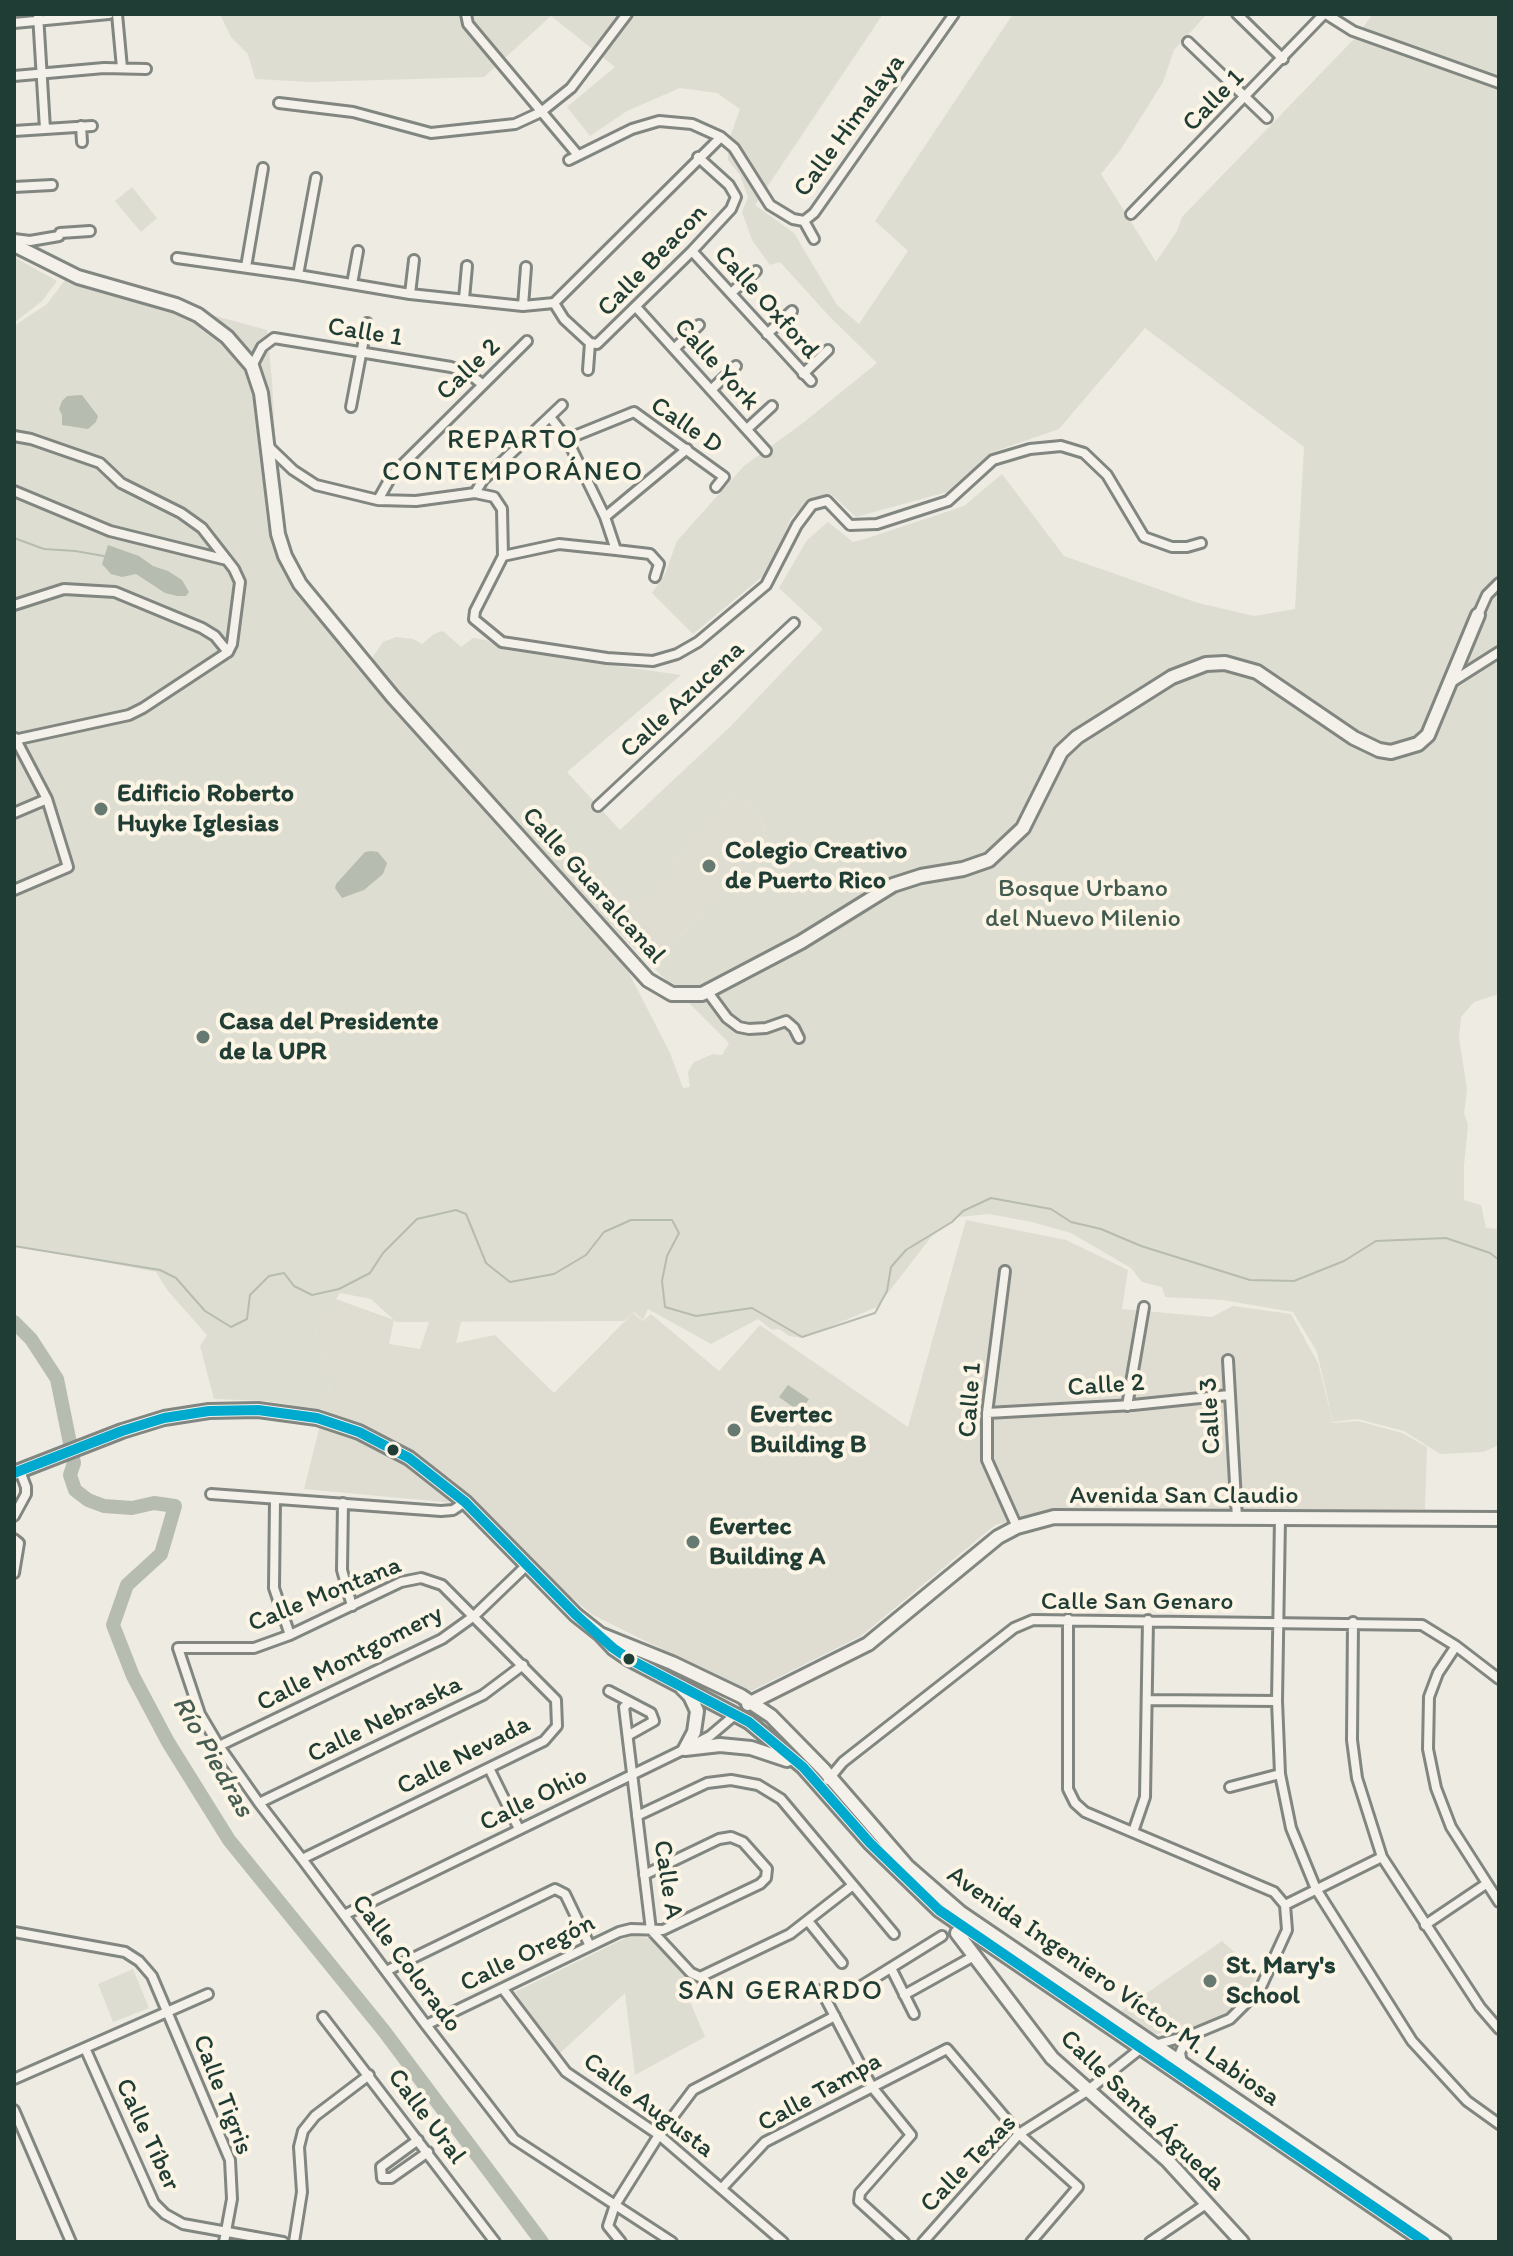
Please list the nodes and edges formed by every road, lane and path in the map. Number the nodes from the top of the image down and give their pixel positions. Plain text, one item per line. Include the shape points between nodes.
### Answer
1 (109, 14) edge
2 (117, 14) edge
3 (466, 14) edge
4 (627, 14) edge
5 (954, 14) edge
6 (1237, 14) edge
7 (1325, 14) edge
8 (39, 18) edge
9 (14, 23) edge
10 (1188, 42) dead end
11 (1283, 59) junction
12 (122, 68) junction
13 (146, 69) dead end
14 (43, 74) junction
15 (14, 76) edge
16 (1499, 83) edge
17 (1245, 98) junction
18 (279, 103) dead end
19 (541, 112) junction
20 (1267, 118) dead end
21 (81, 126) junction
22 (92, 126) dead end
23 (45, 129) junction
24 (14, 131) edge
25 (721, 137) junction
26 (82, 142) dead end
27 (577, 154) junction
28 (698, 157) junction
29 (569, 160) dead end
30 (263, 168) dead end
31 (316, 178) dead end
32 (52, 185) dead end
33 (14, 187) edge
34 (1131, 214) dead end
35 (804, 221) junction
36 (90, 231) dead end
37 (14, 239) edge
38 (814, 239) dead end
39 (14, 245) edge
40 (358, 251) dead end
41 (692, 251) junction
42 (177, 258) dead end
43 (414, 260) dead end
44 (467, 266) dead end
45 (246, 267) junction
46 (526, 267) dead end
47 (756, 271) dead end
48 (298, 275) junction
49 (352, 284) junction
50 (731, 293) junction
51 (410, 294) junction
52 (464, 299) junction
53 (554, 303) junction
54 (523, 306) junction
55 (636, 307) junction
56 (792, 311) dead end
57 (367, 323) dead end
58 (699, 325) dead end
59 (767, 334) junction
60 (527, 341) dead end
61 (590, 343) junction
62 (674, 349) junction
63 (828, 350) dead end
64 (360, 352) junction
65 (252, 366) junction
66 (736, 366) dead end
67 (588, 370) dead end
68 (803, 374) junction
69 (811, 381) dead end
70 (482, 384) junction
71 (711, 390) junction
72 (562, 405) dead end
73 (772, 406) dead end
74 (351, 407) dead end
75 (550, 417) junction
76 (747, 429) junction
77 (14, 436) edge
78 (567, 439) junction
79 (268, 446) junction
80 (687, 449) junction
81 (766, 451) dead end
82 (716, 487) dead end
83 (14, 491) edge
84 (475, 493) junction
85 (378, 500) junction
86 (605, 517) junction
87 (1201, 543) dead end
88 (616, 550) junction
89 (503, 556) junction
90 (228, 560) junction
91 (655, 577) dead end
92 (1499, 583) edge
93 (14, 605) edge
94 (1478, 615) joint
95 (788, 625) dead end
96 (228, 652) junction
97 (1499, 652) edge
98 (1449, 684) junction
99 (15, 739) edge
100 (47, 799) junction
101 (598, 806) dead end
102 (14, 813) edge
103 (14, 890) edge
104 (707, 991) junction
105 (799, 1038) dead end
106 (1005, 1271) dead end
107 (1144, 1307) dead end
108 (1228, 1360) dead end
109 (1229, 1395) junction
110 (1127, 1406) junction
111 (987, 1413) junction
112 (17, 1472) edge
113 (211, 1494) dead end
114 (275, 1500) junction
115 (465, 1502) junction
116 (343, 1503) junction
117 (14, 1516) edge
118 (1237, 1518) junction
119 (1280, 1518) junction
120 (1499, 1519) edge
121 (1017, 1527) junction
122 (14, 1539) edge
123 (527, 1565) junction
124 (14, 1573) edge
125 (352, 1606) junction
126 (474, 1616) junction
127 (1068, 1619) junction
128 (1148, 1620) junction
129 (1278, 1622) junction
130 (1353, 1622) junction
131 (600, 1634) junction
132 (290, 1635) junction
133 (1456, 1646) junction
134 (178, 1648) joint
135 (523, 1665) junction
136 (1499, 1679) edge
137 (675, 1682) junction
138 (609, 1691) dead end
139 (1148, 1700) junction
140 (1277, 1701) junction
141 (630, 1702) junction
142 (751, 1702) junction
143 (736, 1714) junction
144 (629, 1735) junction
145 (219, 1746) junction
146 (685, 1749) junction
147 (803, 1767) junction
148 (489, 1768) junction
149 (631, 1774) junction
150 (1280, 1774) junction
151 (826, 1782) junction
152 (1230, 1787) dead end
153 (259, 1803) junction
154 (637, 1816) junction
155 (519, 1829) junction
156 (1133, 1832) junction
157 (1382, 1857) junction
158 (302, 1859) junction
159 (644, 1875) junction
160 (1486, 1884) junction
161 (853, 1885) junction
162 (1316, 1889) junction
163 (1499, 1902) edge
164 (1285, 1905) junction
165 (344, 1915) junction
166 (808, 1921) junction
167 (1425, 1925) junction
168 (651, 1930) junction
169 (14, 1932) edge
170 (957, 1933) dead end
171 (894, 1934) dead end
172 (942, 1936) dead end
173 (590, 1946) junction
174 (974, 1956) junction
175 (842, 1963) dead end
176 (891, 1968) junction
177 (386, 1971) junction
178 (863, 1985) dead end
179 (503, 1989) junction
180 (821, 1990) dead end
181 (208, 1994) dead end
182 (904, 1995) junction
183 (168, 2012) junction
184 (914, 2014) dead end
185 (835, 2016) junction
186 (323, 2017) dead end
187 (426, 2025) junction
188 (1499, 2029) edge
189 (1192, 2035) junction
190 (1156, 2045) junction
191 (85, 2048) junction
192 (1140, 2049) junction
193 (1182, 2063) junction
194 (369, 2075) junction
195 (14, 2079) edge
196 (872, 2087) junction
197 (1087, 2091) junction
198 (14, 2110) edge
199 (1499, 2124) edge
200 (1019, 2134) junction
201 (659, 2135) junction
202 (418, 2140) junction
203 (428, 2152) junction
204 (722, 2188) junction
205 (1206, 2204) junction
206 (615, 2205) junction
207 (225, 2237) edge
208 (71, 2242) edge
209 (283, 2242) edge
210 (294, 2242) edge
211 (495, 2242) edge
212 (621, 2242) edge
213 (672, 2242) edge
214 (783, 2242) edge
215 (904, 2242) edge
216 (923, 2242) edge
217 (1031, 2242) edge
218 (1150, 2242) edge
219 (1242, 2242) edge
220 (1425, 2242) edge
221 (1444, 2242) edge

1 - 8 street
2 - 12 street
3 - 19 street via 468,24
4 - 19 street via 571,88
5 - 35 street, Calle Himalaya
6 - 11 street
7 - 11 street, Calle 1
7 - 16 street via 1353,31
8 - 9 street
8 - 14 street
10 - 17 street
11 - 17 street, Calle 1
12 - 13 street
12 - 14 street
14 - 15 street
14 - 23 street
17 - 20 street
17 - 34 street, Calle 1
18 - 19 street via 353,112 431,133 515,124
19 - 27 street
21 - 22 street
21 - 23 street
21 - 26 street
23 - 24 street
25 - 27 street via 692,124 659,121
25 - 28 street
25 - 35 street via 734,148 770,205
27 - 29 street
28 - 41 street, Calle Beacon via 736,197
28 - 53 street
30 - 45 street
31 - 48 street
32 - 33 street
35 - 38 street
36 - 37 street
39 - 65 street, Calle Guaralcanal via 78,277 198,315
40 - 49 street
41 - 50 street, Calle Oxford
41 - 55 street, Calle Beacon
42 - 45 street
43 - 51 street
44 - 52 street
45 - 48 street
46 - 54 street
47 - 50 street
48 - 49 street
49 - 51 street
50 - 59 street, Calle Oxford
51 - 52 street
52 - 54 street
53 - 54 street
53 - 61 street, Calle Beacon
55 - 61 street, Calle Beacon via 605,338
55 - 62 street, Calle York
56 - 59 street
57 - 64 street
58 - 62 street
59 - 68 street, Calle Oxford
60 - 70 street, Calle 2
61 - 67 street
62 - 71 street, Calle York
63 - 68 street
64 - 65 street, Calle 1 via 274,338
64 - 70 street, Calle 1 via 451,367
64 - 74 street
65 - 79 street, Calle Guaralcanal
66 - 71 street
68 - 69 street, Calle Oxford
70 - 85 street, Calle 2 via 392,475
71 - 76 street, Calle York
72 - 75 street
73 - 76 street
75 - 78 street
75 - 84 street
76 - 81 street, Calle York
77 - 90 street via 100,463 121,483 202,528
78 - 80 street, Calle D via 634,412
78 - 86 street
79 - 85 street via 316,485
79 - 104 street, Calle Guaralcanal via 278,534 300,584 393,697 648,980 672,994
80 - 82 street, Calle D via 724,477
80 - 86 street
83 - 90 street via 110,531
84 - 85 street
84 - 89 street via 494,497 502,509
86 - 88 street
87 - 89 street via 1172,547 1144,537 1107,475 1084,453 1061,446 1030,449 993,460 948,501 877,524 850,525 827,501 812,505 766,585 698,642 653,661 495,638 474,619
88 - 89 street via 559,544
88 - 91 street via 650,554 659,564
90 - 96 street via 240,582
92 - 94 street, Calle Guaralcanal
93 - 96 street via 64,589 115,592 202,628
94 - 98 street, Calle Guaralcanal
95 - 101 street, Calle Azucena
96 - 99 street via 129,715
97 - 98 street
98 - 104 street, Calle Guaralcanal via 1428,735 1418,744 1391,752 1354,738 1257,672 1206,664 1172,677 1061,752 1023,828 989,860 893,885
99 - 100 street
100 - 102 street
100 - 103 street via 68,867
104 - 105 street via 739,1027 766,1028 786,1021
106 - 111 street, Calle 1
107 - 110 street
108 - 109 street, Calle 3
109 - 110 street, Calle 2
109 - 118 street, Calle 3
110 - 111 street, Calle 2
111 - 121 street, Calle 1 via 987,1460
112 - 115 street, Avenida Ingeniero Víctor M. Labiosa via 164,1418 258,1410 317,1418 359,1432 409,1458
112 - 117 street via 26,1494
113 - 114 street
114 - 116 street
114 - 132 street via 274,1588
115 - 116 street via 441,1511
115 - 123 street, Avenida Ingeniero Víctor M. Labiosa
116 - 125 street via 342,1570
118 - 119 street, Avenida San Claudio
118 - 121 street, Avenida San Claudio via 1054,1517
119 - 120 street, Avenida San Claudio
119 - 129 street
121 - 142 street, Avenida San Claudio via 991,1542 868,1644
122 - 124 street via 19,1543
123 - 126 street, Calle Montgomery
123 - 131 street, Avenida Ingeniero Víctor M. Labiosa
125 - 126 street, Calle Montana via 421,1578 442,1585
125 - 132 street, Calle Montana
126 - 135 street, Calle Nevada
126 - 145 street, Calle Montgomery via 442,1639
127 - 128 street, Calle San Genaro
127 - 151 street, Calle San Genaro via 1033,1620 1014,1628 843,1762
127 - 156 street via 1068,1789 1085,1812
128 - 129 street, Calle San Genaro
128 - 139 street
129 - 130 street, Calle San Genaro
129 - 140 street
130 - 133 street, Calle San Genaro via 1422,1625
130 - 157 street via 1352,1740 1357,1778
131 - 137 street, Avenida Ingeniero Víctor M. Labiosa via 629,1659
131 - 142 street, Avenida Ingeniero Víctor M. Labiosa via 641,1648
132 - 134 street, Calle Montana via 254,1648
133 - 136 street, Calle San Genaro
133 - 160 street via 1429,1697 1428,1749 1451,1827
134 - 145 street, Calle Colorado via 200,1714
135 - 148 street, Calle Nevada via 556,1700 557,1726 544,1741
135 - 153 street, Calle Nebraska via 483,1695
137 - 143 street, Avenida Ingeniero Víctor M. Labiosa
137 - 146 street via 697,1711
138 - 141 street
139 - 140 street
139 - 156 street via 1145,1797
140 - 150 street
141 - 144 street via 624,1707
141 - 144 street via 651,1713 654,1721
142 - 143 street, Avenida San Claudio
142 - 151 street, Avenida Ingeniero Víctor M. Labiosa via 783,1726
143 - 146 street, Calle Ohio
143 - 147 street, Avenida Ingeniero Víctor M. Labiosa
144 - 149 street, Calle A
145 - 153 street, Calle Colorado
146 - 147 street via 751,1748
146 - 149 street, Calle Ohio
147 - 151 street, Avenida Ingeniero Víctor M. Labiosa
148 - 155 street
148 - 158 street, Calle Nevada
149 - 154 street, Calle A
149 - 155 street, Calle Ohio
150 - 152 street
150 - 162 street via 1291,1828
151 - 190 street, Avenida Ingeniero Víctor M. Labiosa via 934,1892
151 - 192 street, Avenida Ingeniero Víctor M. Labiosa via 870,1843 939,1910
153 - 158 street, Calle Colorado
154 - 159 street, Calle A
154 - 161 street via 707,1783 758,1785 781,1799
155 - 165 street, Calle Ohio
156 - 164 street via 1274,1892
157 - 162 street
157 - 167 street
158 - 165 street, Calle Colorado
159 - 168 street, Calle A
159 - 168 street, Calle Oregón via 731,1837 743,1842 767,1869 760,1884 663,1930
160 - 163 street
160 - 167 street
161 - 166 street, Calle A
161 - 171 street
162 - 164 street
162 - 199 street via 1412,2041 1467,2101
164 - 189 street via 1287,1930 1260,1989 1230,2019
165 - 177 street, Calle Colorado
166 - 168 street, Calle A via 700,1977
166 - 175 street
167 - 188 street
168 - 173 street, Calle Oregón via 619,1932
169 - 183 street, Calle Tigris via 125,1952 152,1976
170 - 174 street, Calle Santa Águeda
172 - 176 street
173 - 177 street via 565,1894 555,1889
173 - 179 street, Calle Oregón
174 - 182 street
174 - 197 street, Calle Santa Águeda via 1052,2058
176 - 178 street
176 - 182 street
177 - 187 street, Calle Colorado
179 - 187 street, Calle Oregón
179 - 201 street, Calle Augusta via 566,2072
180 - 185 street
181 - 183 street
182 - 184 street
183 - 191 street
183 - 207 street, Calle Tigris via 230,2160 232,2199
185 - 196 street
185 - 201 street via 693,2090
186 - 194 street, Calle Ural
187 - 206 street, Calle Colorado via 514,2139
189 - 190 street
189 - 193 street via 1180,2053
190 - 192 street
190 - 193 street, Avenida Ingeniero Víctor M. Labiosa
191 - 195 street
191 - 207 street, Calle Tíber via 154,2203 183,2224
192 - 197 street, Calle Texas
192 - 220 street, Avenida Ingeniero Víctor M. Labiosa
193 - 221 street, Avenida Ingeniero Víctor M. Labiosa
194 - 202 street, Calle Ural
194 - 210 street via 303,2131
196 - 200 street, Calle Tampa via 947,2049
196 - 204 street, Calle Tampa via 765,2142
196 - 215 street via 911,2135 860,2193 859,2201
197 - 200 street, Calle Texas
197 - 205 street, Calle Santa Águeda via 1167,2160
198 - 208 street
200 - 216 street, Calle Texas
200 - 217 street via 1078,2187
201 - 204 street, Calle Augusta
201 - 206 street
202 - 203 street, Calle Ural
202 - 203 street via 381,2167 382,2178 391,2178
203 - 211 street, Calle Ural
204 - 214 street, Calle Augusta
205 - 218 street
205 - 219 street, Calle Santa Águeda
206 - 212 street via 608,2226
206 - 213 street, Calle Colorado
207 - 209 street, Calle Tíber

